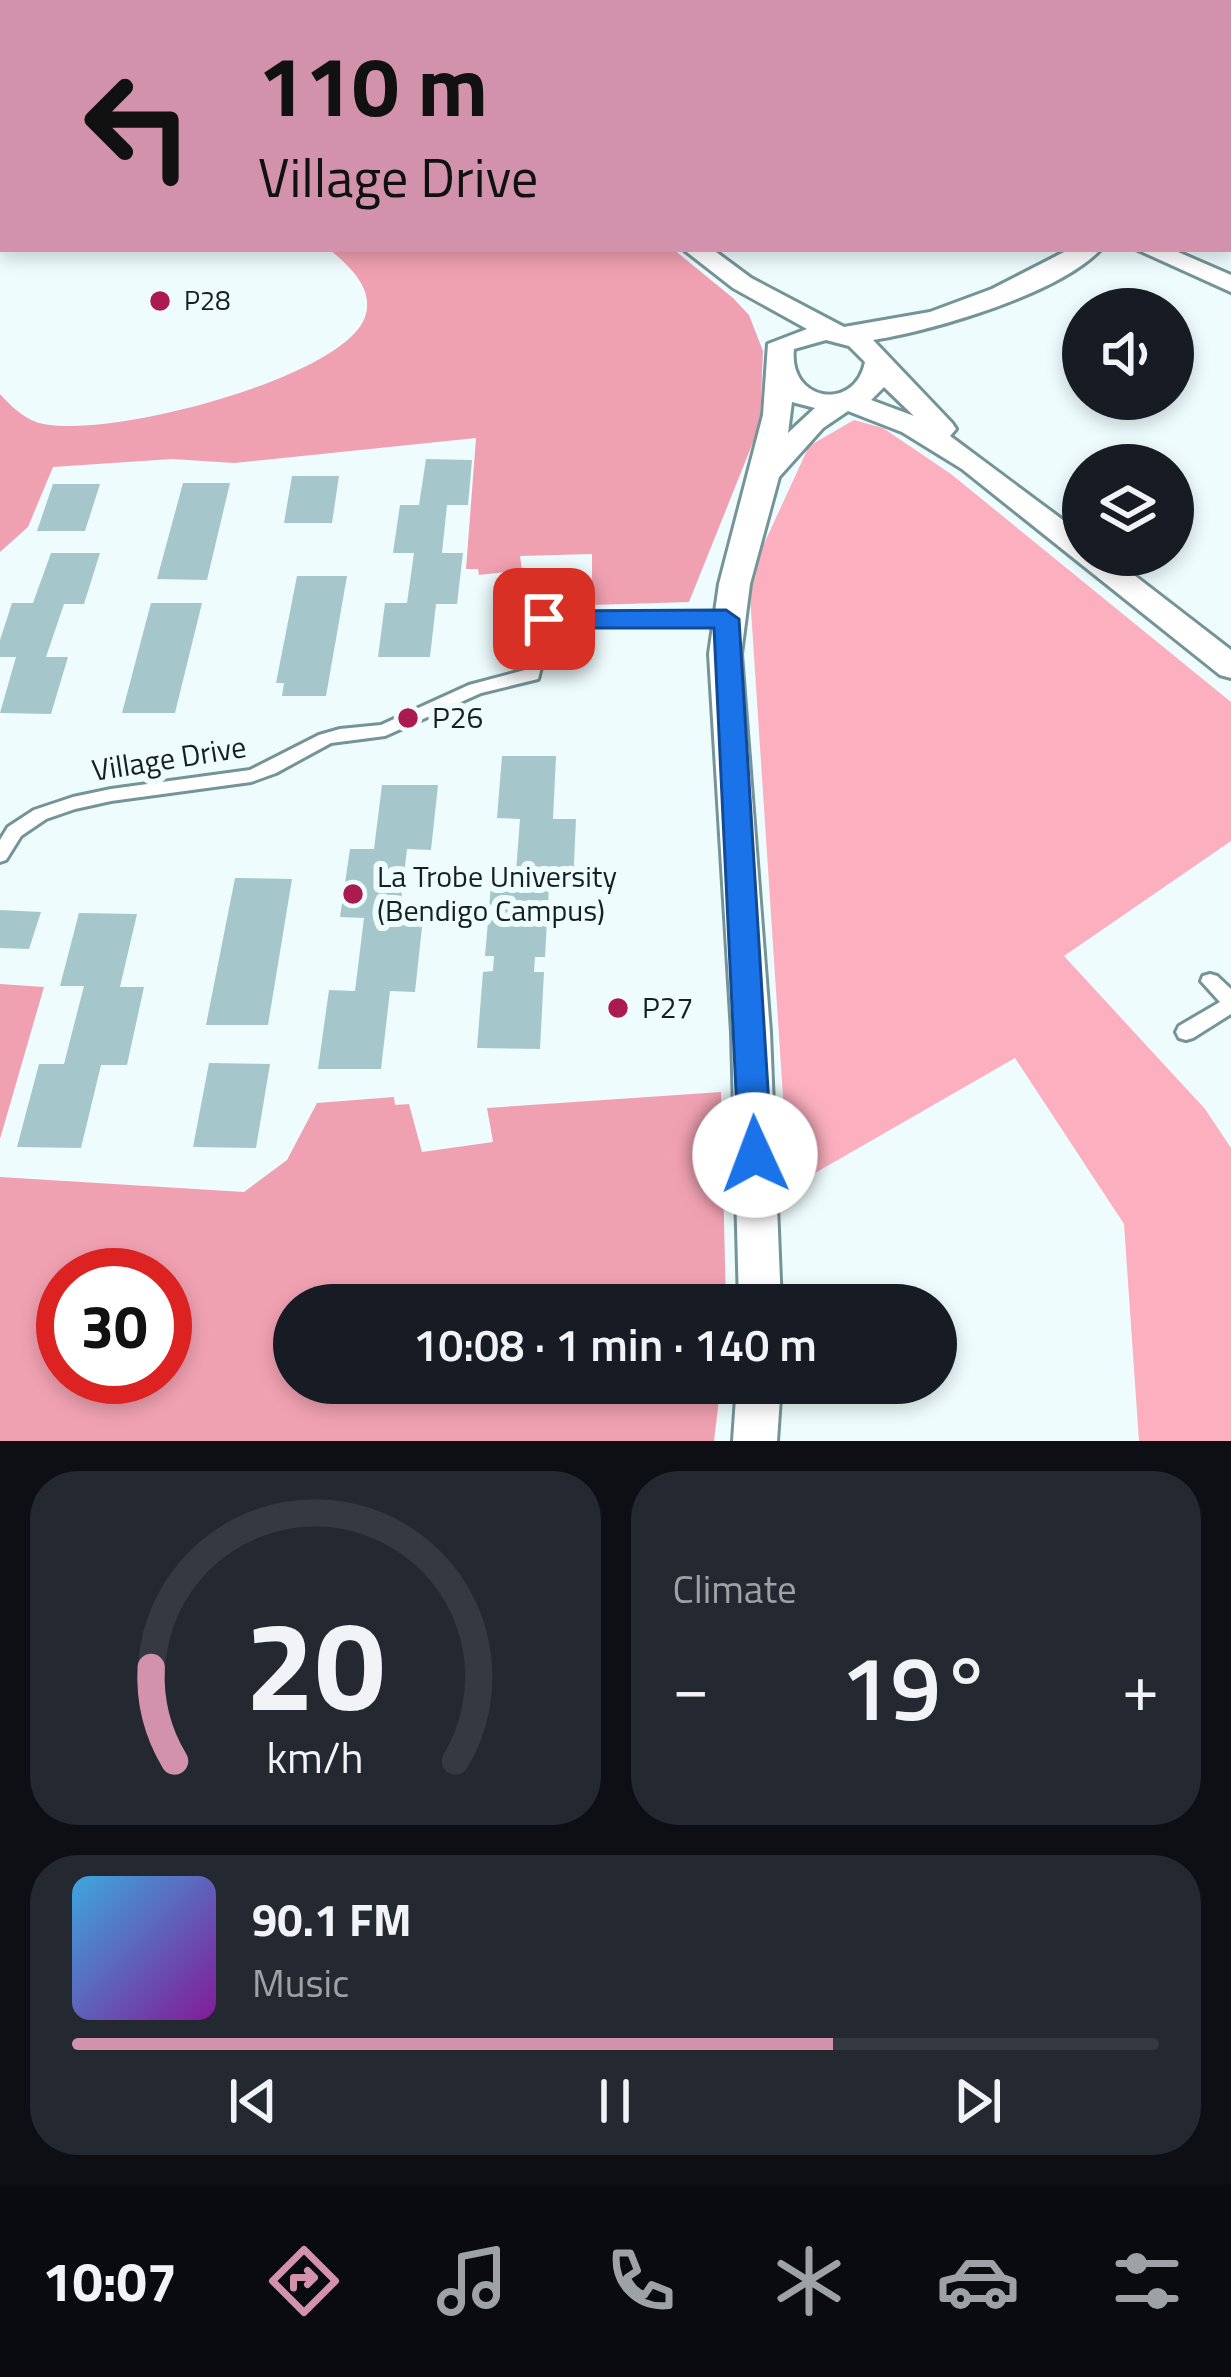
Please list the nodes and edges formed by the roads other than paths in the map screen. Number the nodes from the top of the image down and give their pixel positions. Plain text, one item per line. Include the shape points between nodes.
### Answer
1 (700, 252) edge
2 (1083, 252) edge
3 (1156, 252) edge
4 (742, 283) junction
5 (1231, 284) edge
6 (927, 322) junction
7 (840, 334) junction
8 (879, 363) junction
9 (779, 366) junction
10 (844, 402) junction
11 (971, 461) junction
12 (765, 476) junction
13 (1062, 534) edge
14 (1115, 576) edge
15 (726, 619) junction
16 (1231, 667) edge
17 (1, 848) edge
18 (1210, 981) dead end
19 (1231, 1003) edge
20 (1186, 1032) dead end
21 (759, 1284) edge
22 (758, 1404) edge
23 (755, 1441) edge

1 - 4 street
2 - 6 street
3 - 5 street
4 - 7 street
4 - 9 street via 768,319
6 - 7 street
6 - 8 street via 888,347
7 - 8 street via 870,348
7 - 9 street via 795,337
8 - 10 street via 872,388
8 - 11 street
9 - 10 street via 804,396
9 - 12 street via 778,426
10 - 11 street via 884,412
10 - 12 street via 813,422
11 - 13 street
12 - 15 street
14 - 16 street
15 - 17 lane, Village Drive via 544,619 532,675 497,679 384,730 334,735 250,777 79,801 20,826
15 - 21 street
18 - 19 lane
19 - 20 lane
22 - 23 street

